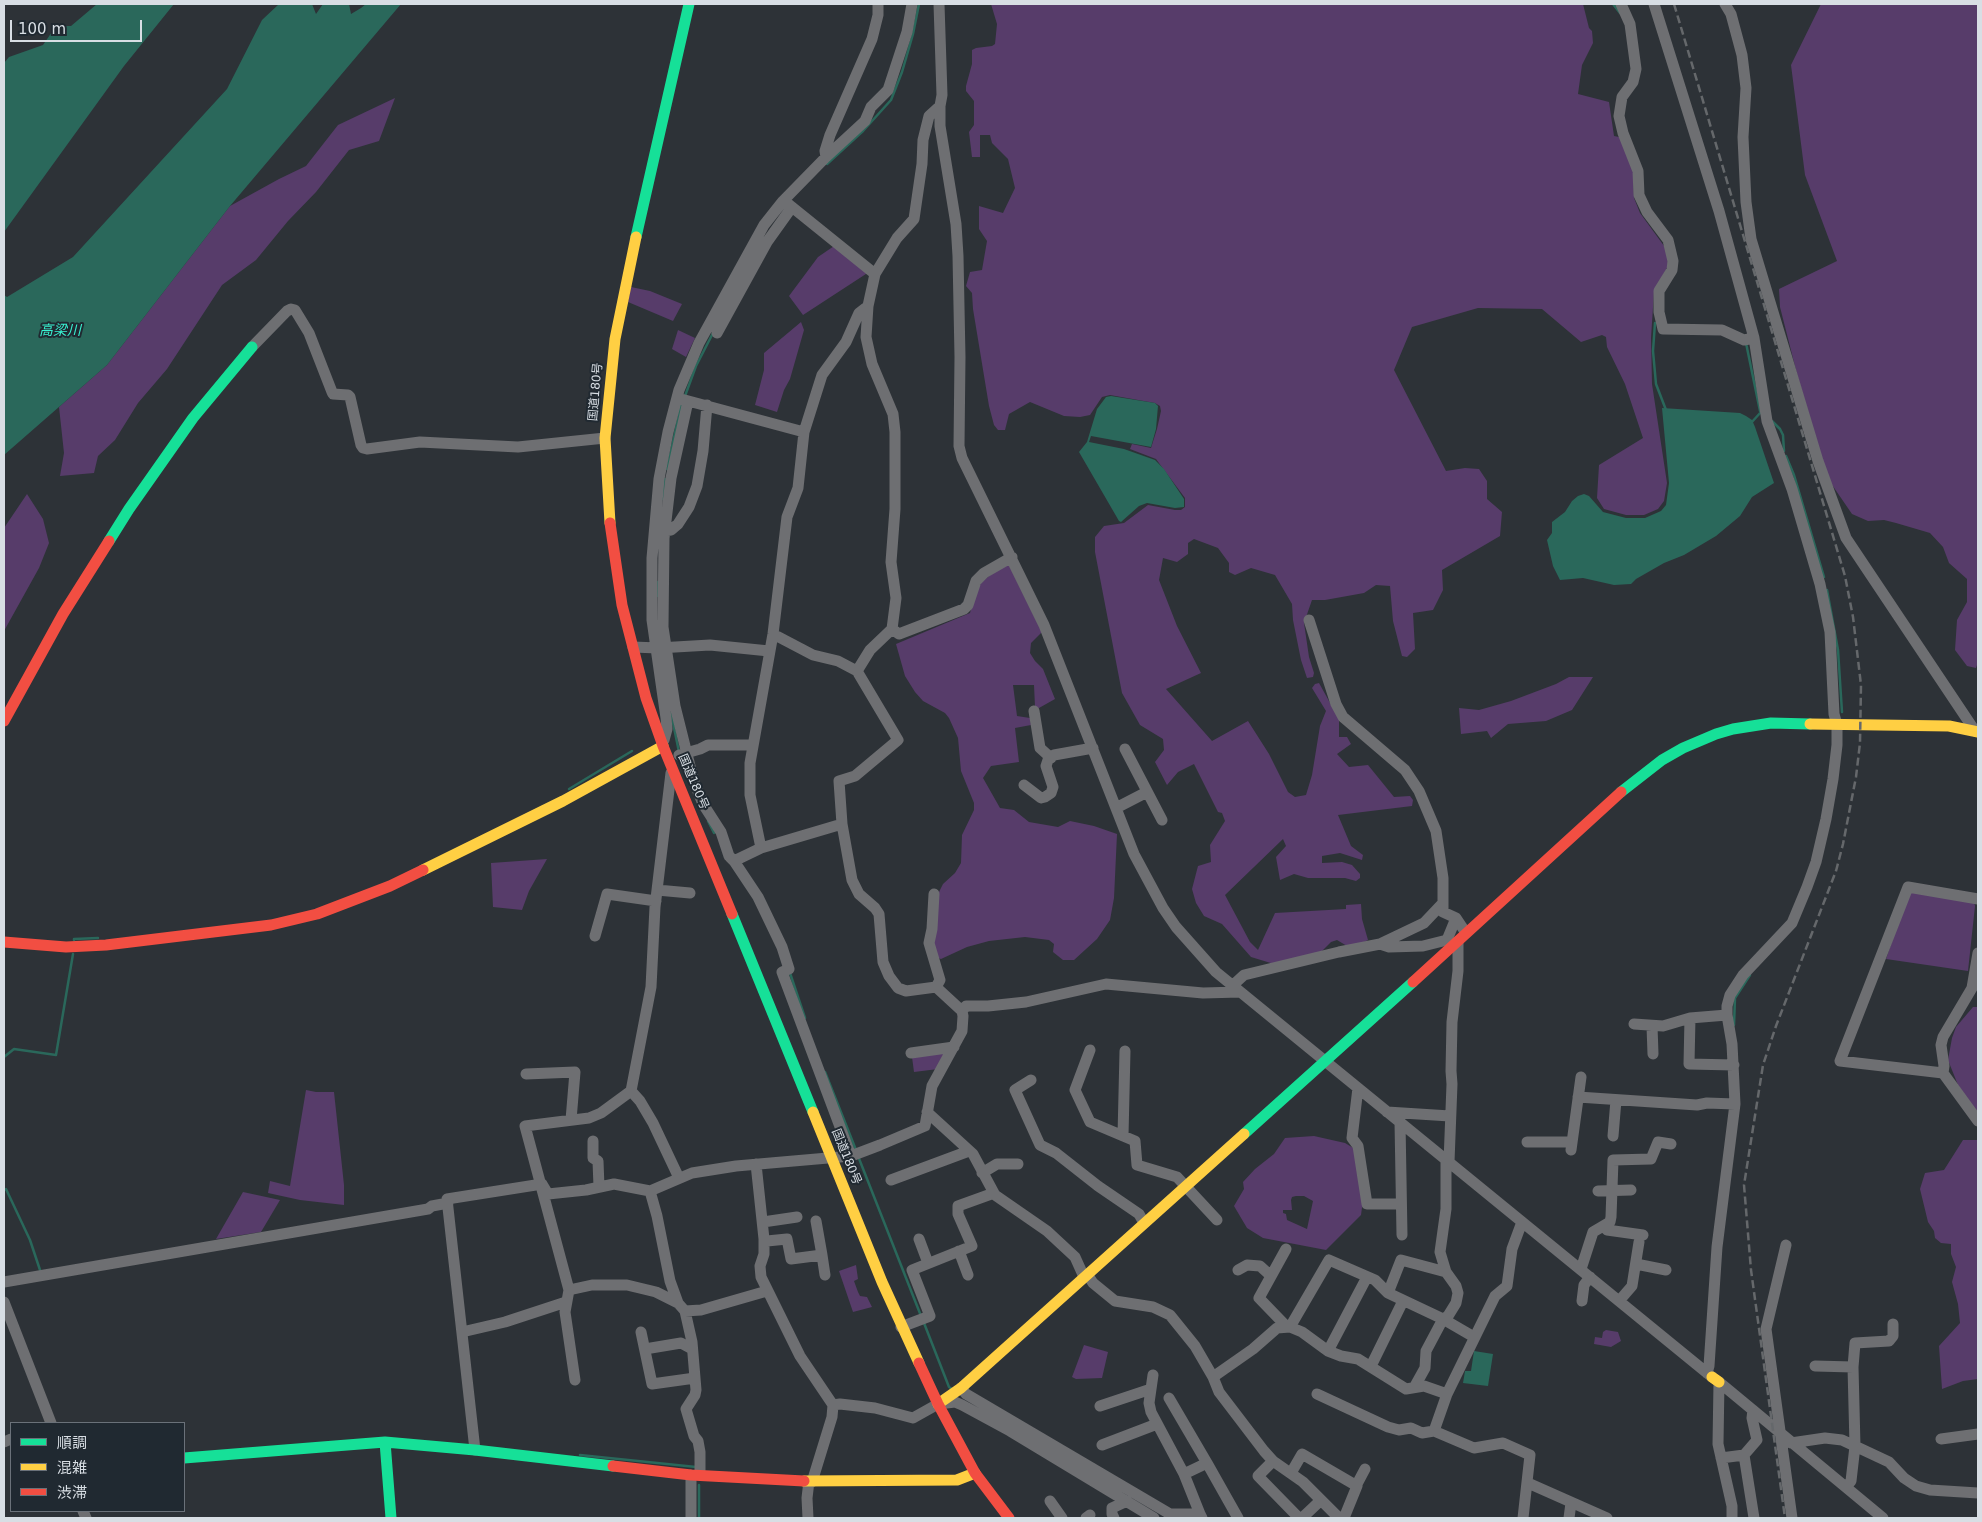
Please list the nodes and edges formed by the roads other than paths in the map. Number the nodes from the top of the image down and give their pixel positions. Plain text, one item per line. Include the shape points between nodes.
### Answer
1 (690, 4) edge
2 (878, 4) edge
3 (912, 4) edge
4 (939, 4) edge
5 (1622, 4) edge
6 (1654, 4) edge
7 (1725, 4) edge
8 (940, 106) junction
9 (826, 154) junction
10 (788, 204) junction
11 (875, 274) junction
12 (868, 306) junction
13 (716, 333) dead end
14 (1749, 339) junction
15 (252, 347) joint
16 (683, 399) junction
17 (707, 406) junction
18 (804, 432) junction
19 (605, 438) junction
20 (664, 532) junction
21 (1012, 557) junction
22 (1309, 620) dead end
23 (892, 629) junction
24 (773, 634) junction
25 (633, 647) junction
26 (658, 648) junction
27 (769, 651) junction
28 (857, 671) junction
29 (1034, 712) dead end
30 (4, 721) edge
31 (1837, 725) junction
32 (1977, 731) edge
33 (753, 745) junction
34 (663, 746) junction
35 (1093, 748) junction
36 (1125, 749) dead end
37 (677, 758) junction
38 (1051, 758) junction
39 (1024, 785) dead end
40 (1147, 792) junction
41 (1116, 808) junction
42 (1162, 820) dead end
43 (842, 824) junction
44 (762, 848) junction
45 (731, 859) junction
46 (710, 861) junction
47 (690, 893) dead end
48 (934, 894) dead end
49 (656, 896) junction
50 (1978, 899) edge
51 (1442, 904) junction
52 (1456, 918) junction
53 (1466, 933) junction
54 (596, 936) dead end
55 (4, 942) edge
56 (1458, 942) junction
57 (1380, 944) junction
58 (1978, 952) edge
59 (936, 987) junction
60 (1236, 989) junction
61 (962, 1011) junction
62 (1727, 1015) junction
63 (1690, 1018) junction
64 (1634, 1024) dead end
65 (1652, 1026) junction
66 (954, 1047) junction
67 (1090, 1050) dead end
68 (1125, 1051) dead end
69 (912, 1053) dead end
70 (1653, 1054) dead end
71 (1324, 1061) junction
72 (1734, 1065) junction
73 (1942, 1073) junction
74 (526, 1074) dead end
75 (1581, 1077) dead end
76 (1030, 1080) dead end
77 (1358, 1088) junction
78 (631, 1091) junction
79 (1578, 1097) junction
80 (1616, 1100) junction
81 (1735, 1104) junction
82 (927, 1112) junction
83 (1387, 1112) junction
84 (1450, 1116) junction
85 (570, 1120) junction
86 (1978, 1121) edge
87 (1400, 1122) junction
88 (1123, 1136) junction
89 (1613, 1136) dead end
90 (593, 1141) dead end
91 (1527, 1142) dead end
92 (1671, 1144) dead end
93 (970, 1151) junction
94 (856, 1154) junction
95 (832, 1159) junction
96 (1447, 1161) junction
97 (756, 1164) junction
98 (1018, 1164) dead end
99 (982, 1173) junction
100 (679, 1178) junction
101 (891, 1180) dead end
102 (542, 1184) junction
103 (1185, 1186) junction
104 (599, 1188) junction
105 (1630, 1190) dead end
106 (650, 1191) junction
107 (1598, 1191) dead end
108 (1612, 1191) junction
109 (994, 1193) junction
110 (448, 1203) junction
111 (1401, 1204) junction
112 (797, 1217) dead end
113 (1217, 1220) dead end
114 (763, 1222) junction
115 (816, 1222) dead end
116 (1522, 1222) junction
117 (1144, 1223) junction
118 (1604, 1226) junction
119 (1402, 1235) dead end
120 (764, 1239) junction
121 (919, 1239) dead end
122 (1786, 1246) dead end
123 (1286, 1249) dead end
124 (959, 1251) junction
125 (822, 1255) junction
126 (928, 1264) junction
127 (1636, 1264) junction
128 (1581, 1269) junction
129 (1238, 1270) dead end
130 (1666, 1270) dead end
131 (1446, 1272) junction
132 (825, 1275) dead end
133 (968, 1275) dead end
134 (1085, 1276) junction
135 (1271, 1276) junction
136 (1367, 1277) junction
137 (1590, 1277) junction
138 (4, 1282) edge
139 (569, 1290) junction
140 (767, 1291) junction
141 (1388, 1293) junction
142 (1403, 1301) junction
143 (1619, 1301) junction
144 (4, 1302) edge
145 (566, 1302) junction
146 (1582, 1302) dead end
147 (682, 1307) junction
148 (1443, 1319) junction
149 (1894, 1324) dead end
150 (901, 1327) junction
151 (1288, 1327) junction
152 (464, 1331) junction
153 (641, 1332) dead end
154 (1474, 1337) junction
155 (645, 1349) junction
156 (692, 1349) junction
157 (1328, 1351) junction
158 (1371, 1366) junction
159 (1816, 1366) dead end
160 (1853, 1367) junction
161 (1153, 1375) dead end
162 (1213, 1377) junction
163 (695, 1378) junction
164 (1714, 1378) junction
165 (575, 1380) dead end
166 (1415, 1386) junction
167 (1151, 1390) junction
168 (957, 1391) junction
169 (1317, 1394) dead end
170 (1447, 1394) junction
171 (1169, 1398) dead end
172 (833, 1404) junction
173 (938, 1404) junction
174 (1100, 1406) dead end
175 (1753, 1410) junction
176 (51, 1422) edge
177 (1158, 1424) junction
178 (1434, 1431) junction
179 (1781, 1434) junction
180 (1978, 1434) edge
181 (1941, 1439) dead end
182 (385, 1442) junction
183 (1791, 1442) junction
184 (1102, 1445) dead end
185 (1855, 1446) junction
186 (1047, 1447) junction
187 (475, 1450) junction
188 (1744, 1455) junction
189 (185, 1458) edge
190 (1721, 1458) junction
191 (1273, 1461) junction
192 (1207, 1463) junction
193 (1364, 1469) dead end
194 (975, 1473) junction
195 (1291, 1473) junction
196 (1184, 1474) junction
197 (695, 1475) junction
198 (810, 1481) junction
199 (1528, 1483) junction
200 (1356, 1486) junction
201 (1846, 1487) junction
202 (1122, 1493) junction
203 (1978, 1493) edge
204 (1050, 1501) dead end
205 (1320, 1501) junction
206 (1571, 1503) junction
207 (1868, 1513) edge
208 (1201, 1516) edge
209 (391, 1518) edge
210 (691, 1518) edge
211 (808, 1518) edge
212 (1009, 1518) edge
213 (1062, 1518) edge
214 (1114, 1518) edge
215 (1154, 1518) edge
216 (1238, 1518) edge
217 (1300, 1518) edge
218 (1343, 1518) edge
219 (1523, 1518) edge
220 (1569, 1518) edge
221 (1606, 1518) edge
222 (1732, 1518) edge
223 (1754, 1518) edge
224 (1792, 1518) edge
225 (1883, 1518) edge

1 - 19 main road, 国道180号 via 617,320
2 - 9 street via 872,40 830,135
3 - 9 street via 907,32 888,90 875,101 865,121
4 - 8 street
5 - 14 street via 1630,24 1636,69 1633,82 1622,97 1619,116 1638,172 1639,195 1668,240 1673,261 1672,270 1659,291 1663,329 1722,330
6 - 14 street via 1719,211
7 - 32 street via 1737,31 1746,88 1743,138 1751,239 1818,461 1846,538
8 - 11 street via 929,116 923,140 914,219 897,238
8 - 21 street via 940,126 956,232 959,446
9 - 10 street
10 - 11 street
10 - 13 street
10 - 16 street via 764,225 719,306 696,350
11 - 12 street
12 - 18 street via 859,313 846,342 822,375
12 - 23 street via 866,337 872,364 893,414 895,432 891,562 896,598
14 - 31 street via 1766,416 1792,490 1825,606
15 - 19 street via 287,311 295,310 333,394 350,397 363,448 420,442 518,447
15 - 30 main road via 193,418 129,509 63,614
16 - 17 street
16 - 20 street
16 - 26 street via 668,432 654,519 651,600
17 - 18 street
17 - 20 street via 697,486 678,524
18 - 24 street via 800,475 786,526
19 - 25 main road, 国道180号 via 616,570
20 - 26 street via 663,614
21 - 23 street via 976,581 964,609 899,634
21 - 35 street via 1044,625
22 - 51 street via 1343,717 1405,770 1420,790 1436,832 1444,890
23 - 28 street via 870,650
24 - 27 street
24 - 28 street via 813,655 838,661
25 - 26 street
25 - 34 main road, 国道180号
26 - 27 street via 710,645
26 - 34 street via 666,718
26 - 37 street via 675,706
27 - 33 street
28 - 43 street via 898,740 855,776 840,781
29 - 38 street via 1040,748
31 - 32 main road via 1949,726
31 - 53 main road via 1788,722 1755,725 1716,734 1683,748 1627,787
31 - 62 street via 1828,811 1807,887 1792,923 1743,975 1730,995
33 - 37 street via 708,745
33 - 44 street via 750,795
34 - 37 main road, 国道180号
34 - 55 main road via 466,850 390,886 317,914 271,925 106,945 66,947
35 - 38 street
35 - 41 street
36 - 40 street
37 - 45 street via 721,832
37 - 46 main road, 国道180号
37 - 49 street
38 - 39 street via 1046,766 1053,787 1046,798 1041,798
40 - 41 street
40 - 42 street
41 - 60 street via 1134,854 1170,918 1204,960
43 - 44 street
43 - 59 street via 854,886 880,914 883,962 890,976 901,990
44 - 45 street
45 - 46 street
45 - 94 street via 758,897 782,948 789,969 782,972
46 - 95 main road, 国道180号
47 - 49 street
48 - 59 street via 929,943 940,980
49 - 54 street via 606,894
49 - 78 street via 651,987
50 - 73 street via 1908,887 1840,1061
51 - 52 street via 1443,912
51 - 57 street via 1424,923
52 - 53 street
52 - 57 street via 1446,940 1423,946 1389,947
53 - 56 main road
56 - 71 main road
56 - 84 street
57 - 60 street via 1244,975
58 - 73 street via 1972,988 1943,1037
59 - 61 street
60 - 61 street via 1203,993 1106,984 1026,1002 966,1006
60 - 71 street
61 - 66 street via 962,1031
62 - 63 street
62 - 72 street
63 - 65 street
63 - 72 street via 1689,1064
64 - 65 street
65 - 70 street
66 - 69 street
66 - 82 street via 932,1086
67 - 88 street via 1075,1090 1090,1122
68 - 88 street
71 - 77 street
71 - 103 main road
72 - 81 street
73 - 86 street
74 - 85 street via 575,1072
75 - 79 street
76 - 117 street via 1015,1090 1040,1145 1056,1152 1139,1214
77 - 83 street
77 - 111 street via 1352,1138 1358,1146 1367,1204
78 - 85 street via 601,1113
78 - 100 street via 653,1123
79 - 80 street
79 - 91 street via 1572,1146
80 - 81 street
80 - 89 street
81 - 164 street via 1717,1247 1709,1366
82 - 93 street
82 - 94 street via 925,1126
83 - 84 street
83 - 87 street
84 - 96 street
85 - 102 street via 525,1126
87 - 96 street
87 - 111 street
88 - 103 street via 1135,1141 1137,1165 1177,1178
90 - 104 street
92 - 108 street via 1658,1142 1651,1159 1613,1160
93 - 99 street
93 - 101 street
94 - 95 street
95 - 97 street
95 - 150 main road, 国道180号
96 - 116 street
96 - 131 street via 1446,1209 1440,1252
97 - 100 street via 692,1172
97 - 114 street
98 - 99 street via 996,1164
99 - 109 street
100 - 106 street
102 - 104 street via 548,1194
102 - 110 street via 447,1199
102 - 139 street via 544,1202
103 - 113 street
103 - 117 main road
104 - 106 street via 614,1184
105 - 108 street
106 - 147 street via 670,1281
107 - 108 street
108 - 118 street via 1610,1222
109 - 124 street via 958,1206 958,1214 972,1246
109 - 134 street via 1075,1257
110 - 138 street
110 - 152 street
111 - 119 street
112 - 114 street
114 - 120 street
115 - 125 street
116 - 128 street
116 - 154 street via 1512,1250 1507,1286 1495,1296
117 - 134 main road
118 - 127 street via 1607,1230 1641,1239
118 - 128 street via 1594,1232
120 - 125 street via 787,1239 791,1259
120 - 140 street via 760,1266
121 - 126 street
122 - 179 street via 1766,1329
123 - 135 street
124 - 126 street
124 - 133 street
125 - 132 street
126 - 150 street via 912,1270 930,1316
127 - 130 street
127 - 143 street via 1632,1286
128 - 137 street
129 - 135 street via 1247,1265 1260,1266
131 - 141 street via 1401,1260
131 - 148 street via 1458,1293 1456,1303
134 - 162 street via 1115,1301 1153,1307 1170,1315
134 - 168 main road
135 - 151 street via 1259,1298
136 - 141 street
136 - 151 street via 1329,1260
136 - 157 street
137 - 143 street
137 - 146 street via 1584,1285
139 - 145 street
139 - 147 street via 592,1285 627,1286 656,1292
140 - 147 street via 701,1310
140 - 172 street via 800,1356
141 - 142 street
142 - 148 street
142 - 158 street
143 - 164 street
144 - 176 street
145 - 152 street via 505,1322
145 - 165 street
147 - 156 street
148 - 154 street
148 - 166 street via 1426,1350 1425,1368
149 - 160 street via 1889,1342 1855,1343
150 - 173 main road, 国道180号
151 - 157 street via 1302,1332
151 - 162 street via 1277,1328
152 - 187 street
153 - 155 street
154 - 170 street
155 - 156 street via 681,1343
155 - 163 street via 652,1384
156 - 163 street
157 - 158 street
158 - 166 street via 1406,1389
159 - 160 street
160 - 185 street
161 - 167 street
162 - 191 street via 1219,1392
163 - 197 street via 695,1395 686,1409 700,1452
164 - 175 street
164 - 190 street
166 - 170 street
167 - 174 street
167 - 177 street via 1149,1403
168 - 173 main road
168 - 186 street
169 - 178 street via 1388,1427 1399,1430 1411,1428 1422,1433
170 - 178 street
171 - 192 street
172 - 173 street via 875,1408 912,1418
172 - 198 street via 832,1417
173 - 186 street via 955,1402
173 - 194 main road, 国道180号
175 - 179 street
175 - 188 street via 1757,1440
177 - 184 street
177 - 196 street
178 - 199 street via 1474,1448 1503,1443 1530,1455
179 - 183 street
179 - 224 street
180 - 181 street
182 - 187 main road
182 - 189 main road
182 - 209 main road
183 - 185 street via 1825,1438
183 - 201 street
185 - 201 street via 1851,1481
185 - 203 street via 1889,1462 1916,1486
186 - 202 street
187 - 197 main road
188 - 190 street
188 - 223 street
190 - 222 street
191 - 195 street
191 - 217 street via 1258,1476
192 - 196 street
192 - 216 street
193 - 200 street
194 - 198 main road via 957,1480
194 - 212 main road, 国道180号
195 - 200 street via 1302,1454
195 - 205 street
196 - 208 street
197 - 198 main road
197 - 210 street
198 - 211 street
199 - 206 street
199 - 219 street
200 - 218 street
201 - 207 street
202 - 208 street via 1170,1514
202 - 214 street via 1112,1508
202 - 215 street
204 - 213 street
205 - 217 street
205 - 218 street via 1336,1516
206 - 220 street
206 - 221 street
207 - 225 street

